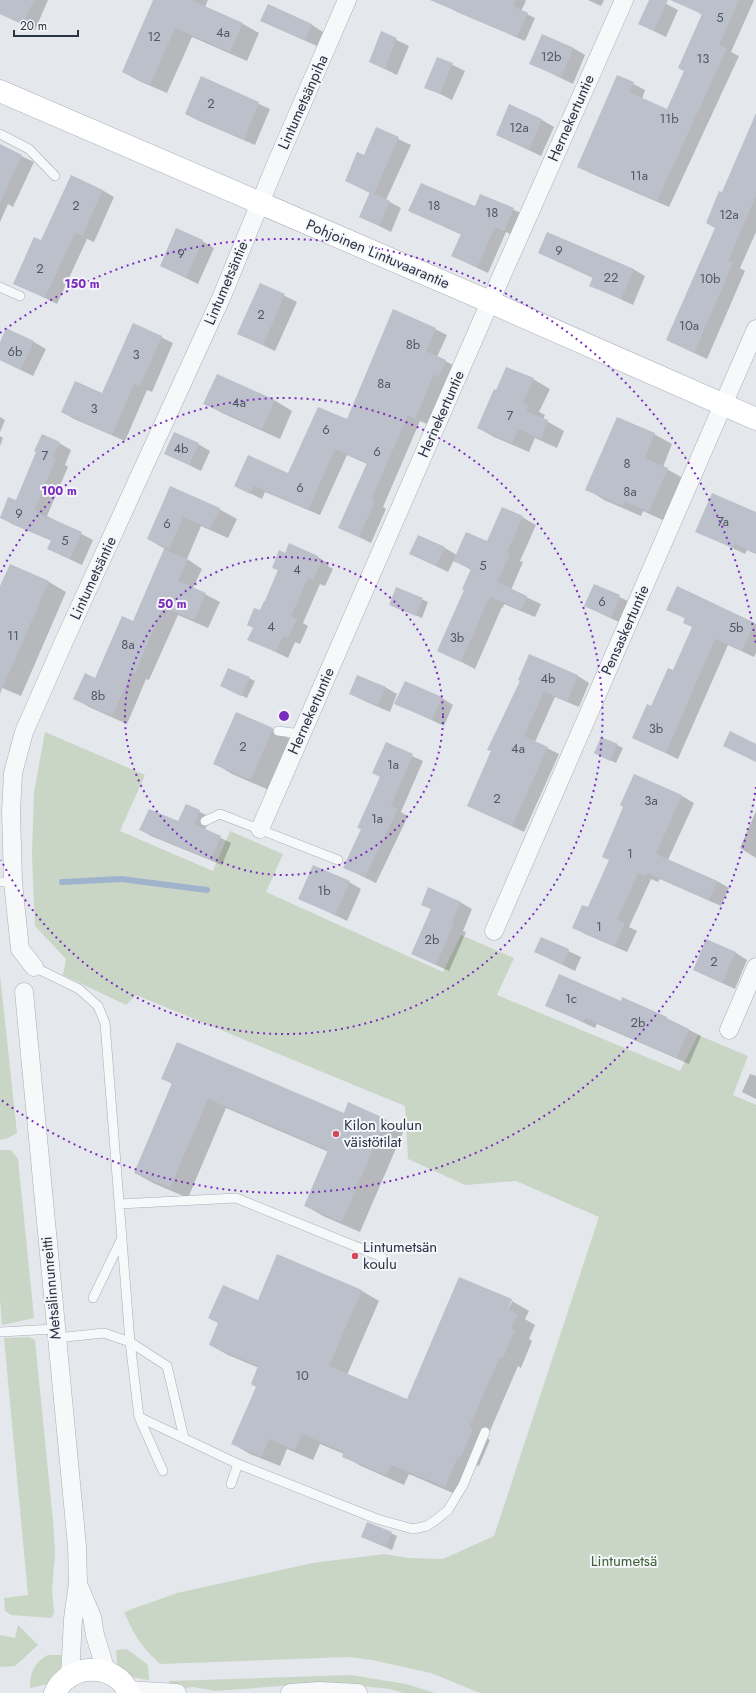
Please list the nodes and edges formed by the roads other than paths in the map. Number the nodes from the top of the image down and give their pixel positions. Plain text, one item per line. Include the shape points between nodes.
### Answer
1 (347, 0) edge
2 (624, 0) edge
3 (0, 92) edge
4 (0, 134) edge
5 (55, 176) dead end
6 (260, 204) junction
7 (0, 287) edge
8 (20, 296) dead end
9 (490, 302) junction
10 (756, 330) edge
11 (723, 405) junction
12 (756, 419) edge
13 (278, 731) dead end
14 (301, 734) junction
15 (205, 821) dead end
16 (260, 829) junction
17 (338, 860) dead end
18 (7, 882) edge
19 (494, 931) dead end
20 (34, 967) joint
21 (756, 967) edge
22 (24, 992) dead end
23 (729, 1030) dead end
24 (119, 1204) junction
25 (122, 1236) junction
26 (382, 1257) dead end
27 (93, 1298) dead end
28 (0, 1332) edge
29 (56, 1334) junction
30 (130, 1342) junction
31 (139, 1417) junction
32 (485, 1432) dead end
33 (184, 1438) junction
34 (238, 1464) junction
35 (163, 1471) dead end
36 (231, 1484) dead end
37 (78, 1583) junction
38 (106, 1671) junction
39 (70, 1676) junction
40 (129, 1691) edge
41 (55, 1693) edge
42 (177, 1693) edge
43 (290, 1693) edge
44 (358, 1693) edge

1 - 6 street, Lintumetsänpiha
2 - 9 street, Hernekertuntie
3 - 6 street, Pohjoinen Lintuvaarantie
4 - 5 lane via 29,149
6 - 9 street, Pohjoinen Lintuvaarantie
6 - 18 street, Lintumetsäntie via 222,296 24,732 14,774
7 - 8 lane
9 - 11 street, Pohjoinen Lintuvaarantie
9 - 14 street, Hernekertuntie
10 - 11 street, Pensaskertuntie
11 - 12 street, Pohjoinen Lintuvaarantie
11 - 19 street, Pensaskertuntie
13 - 14 lane
14 - 16 street, Hernekertuntie
15 - 16 lane via 220,814
16 - 17 lane
18 - 20 street, Lintumetsäntie via 20,949
20 - 24 lane via 79,989 98,1006 105,1023
21 - 23 street
22 - 29 street, Metsälinnunreitti
24 - 25 lane
24 - 26 lane via 236,1198
25 - 27 lane
25 - 30 lane
28 - 29 lane
29 - 30 lane via 104,1333
29 - 37 street, Metsälinnunreitti
30 - 31 lane
30 - 33 lane via 167,1366
31 - 33 lane
31 - 35 lane
32 - 34 lane via 463,1485 448,1510 427,1526 412,1529 377,1519
33 - 34 lane
34 - 36 lane
37 - 38 street, Metsälinnunreitti via 92,1617
37 - 39 street, Metsälinnunreitti
38 - 39 street via 87,1669
38 - 40 street via 122,1682
39 - 41 street
40 - 42 street
43 - 44 street

